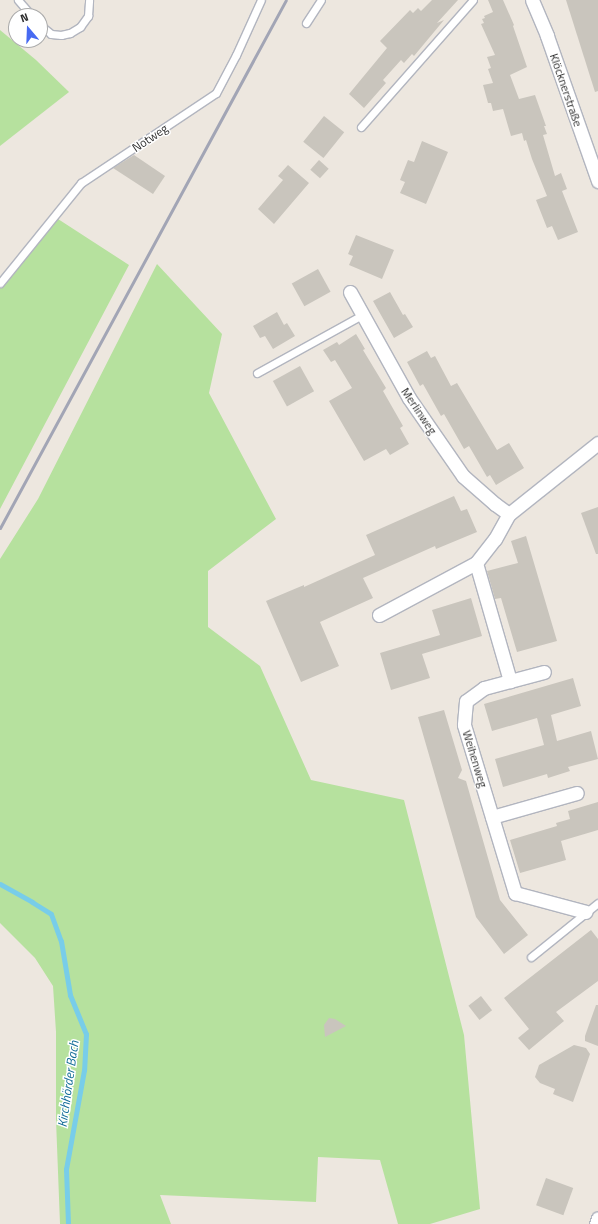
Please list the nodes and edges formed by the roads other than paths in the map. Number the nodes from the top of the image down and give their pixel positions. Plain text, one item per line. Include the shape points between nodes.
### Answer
1 (18, 0) edge
2 (89, 0) edge
3 (261, 0) edge
4 (321, 0) edge
5 (473, 0) edge
6 (532, 0) edge
7 (25, 8) edge
8 (306, 23) dead end
9 (48, 32) edge
10 (361, 127) dead end
11 (598, 181) edge
12 (0, 283) edge
13 (350, 292) dead end
14 (362, 315) junction
15 (257, 373) dead end
16 (598, 443) edge
17 (509, 514) junction
18 (476, 563) junction
19 (379, 615) dead end
20 (544, 672) dead end
21 (510, 681) junction
22 (577, 793) dead end
23 (492, 818) junction
24 (594, 908) edge
25 (531, 957) dead end
26 (598, 1218) edge
27 (596, 1224) edge

1 - 7 lane
2 - 9 lane via 88,16 80,27 61,35
3 - 12 lane, Notweg via 216,93 81,183
4 - 8 lane
5 - 10 lane
6 - 11 street, Klöcknerstraße
13 - 14 street, Merlinweg
14 - 15 lane
14 - 17 street, Merlinweg via 409,398 463,476
16 - 17 street
17 - 18 street via 495,539
18 - 19 street
18 - 21 street
20 - 21 street, Weihenweg
21 - 23 street, Weihenweg via 484,688 466,701 464,725
22 - 23 street
23 - 24 street, Weihenweg via 515,893
24 - 25 lane
26 - 27 street

